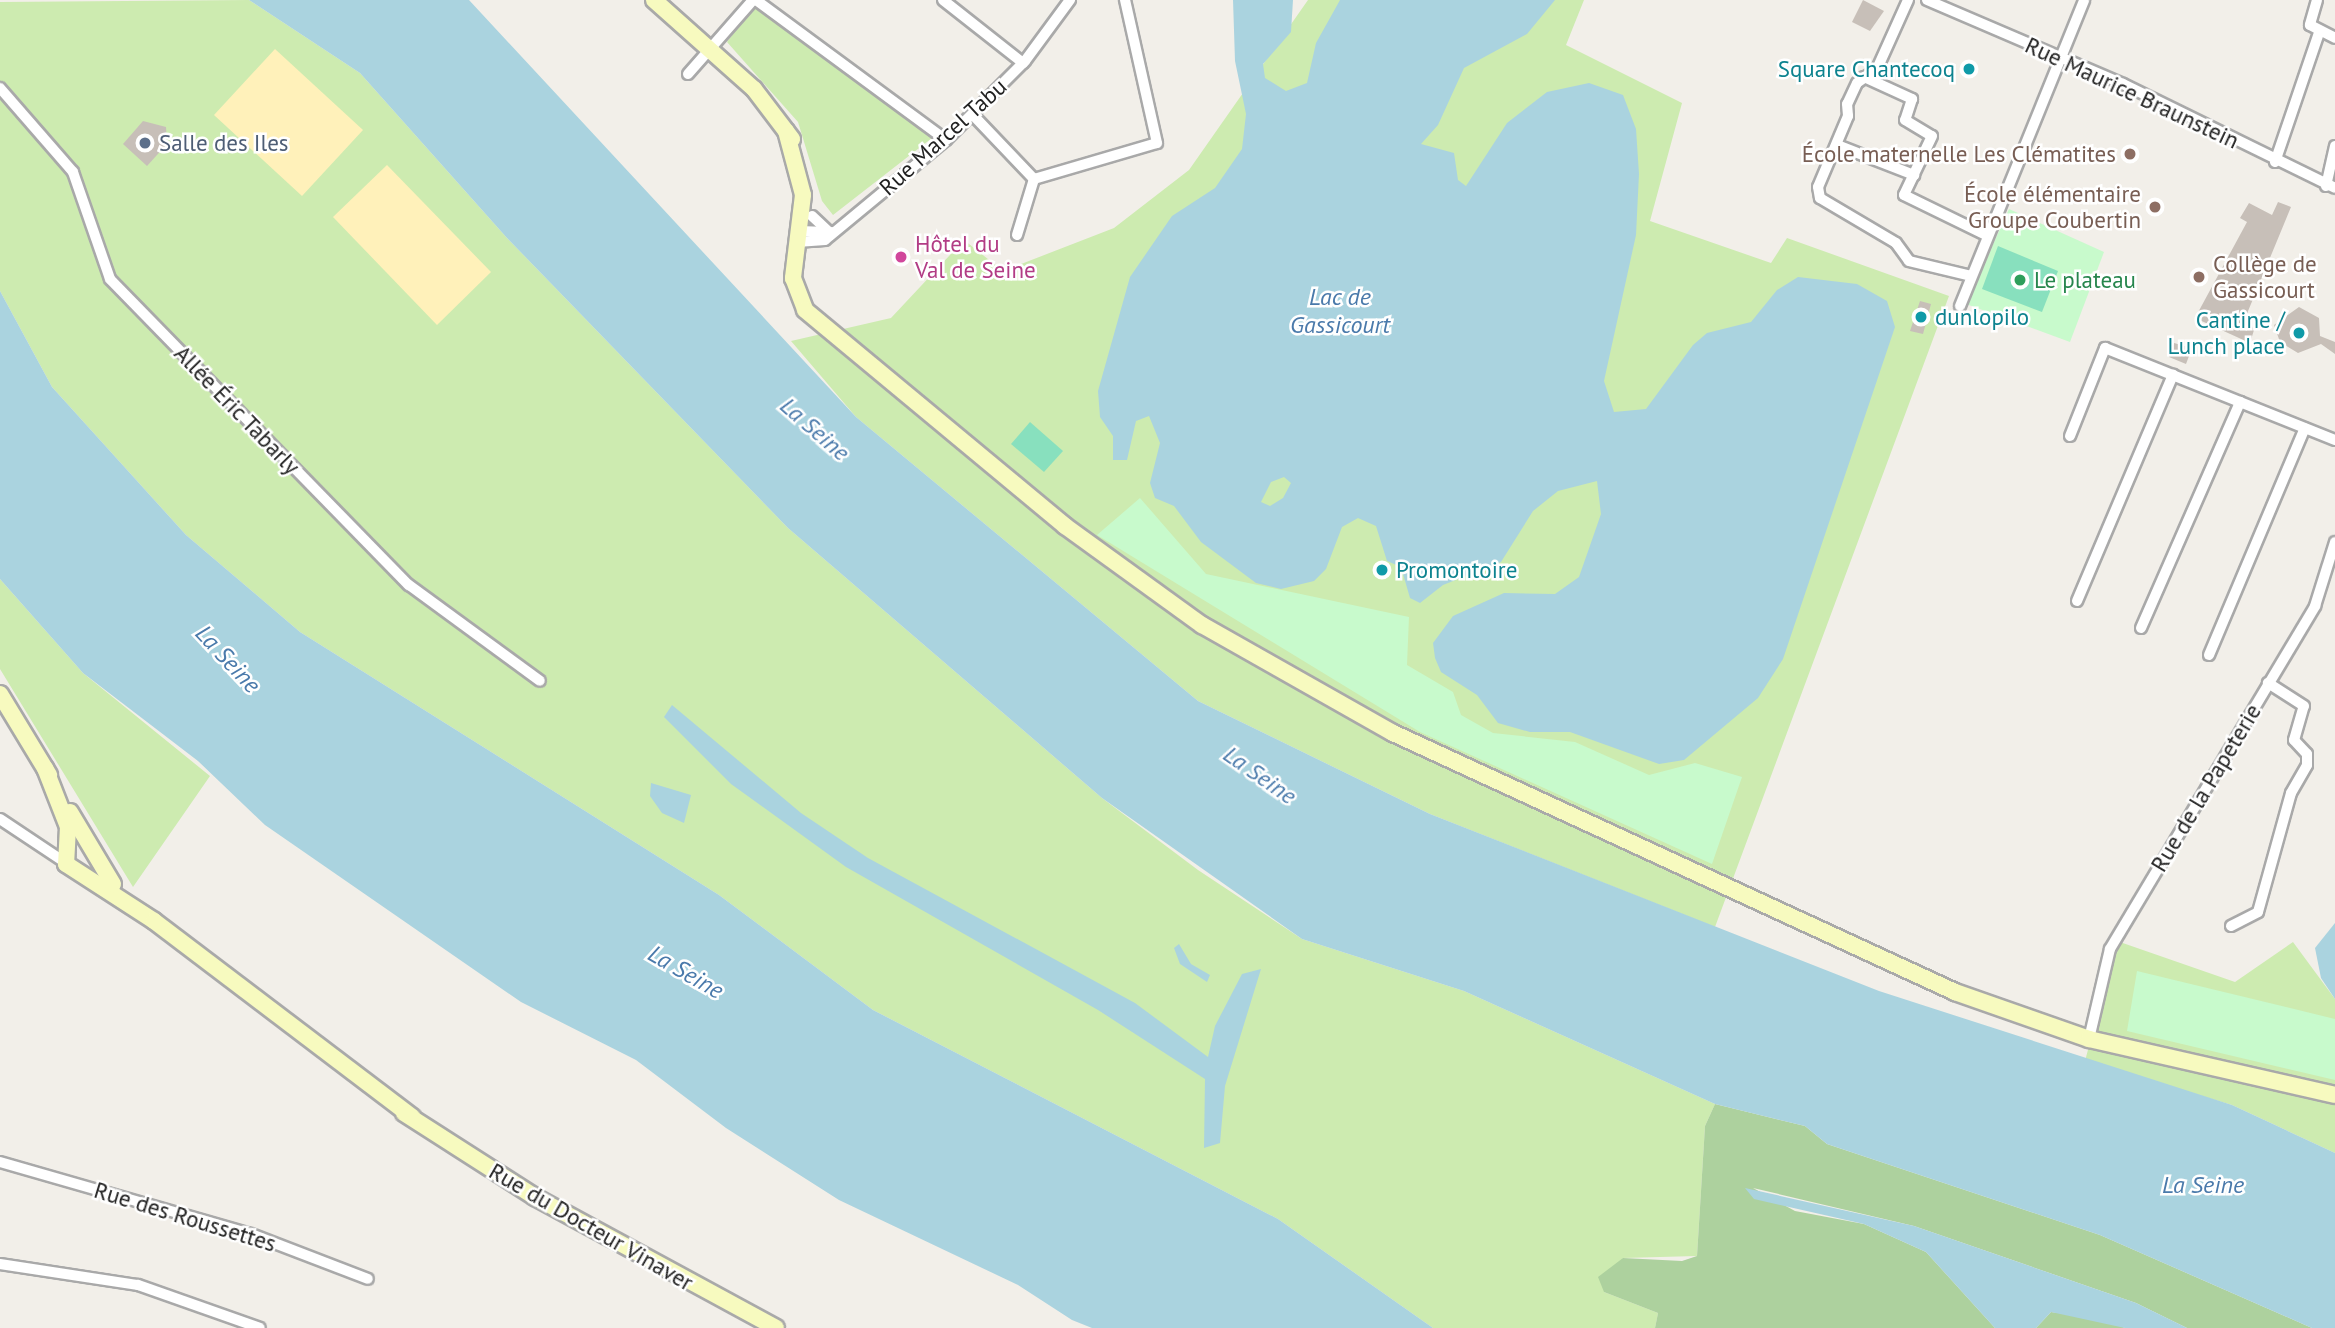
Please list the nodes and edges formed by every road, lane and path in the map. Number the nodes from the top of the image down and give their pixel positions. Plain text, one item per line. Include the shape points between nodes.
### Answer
1 (654, 0) edge
2 (754, 0) edge
3 (943, 0) edge
4 (1070, 0) edge
5 (1125, 0) edge
6 (1908, 0) edge
7 (1927, 0) edge
8 (2084, 0) edge
9 (2317, 0) edge
10 (1950, 5) edge
11 (2320, 30) junction
12 (2335, 38) edge
13 (712, 48) junction
14 (2062, 58) junction
15 (1023, 62) junction
16 (688, 74) dead end
17 (1864, 77) junction
18 (0, 88) edge
19 (973, 115) junction
20 (786, 131) junction
21 (946, 140) junction
22 (1836, 145) junction
23 (2335, 146) edge
24 (2275, 162) junction
25 (1914, 175) junction
26 (1034, 179) junction
27 (2331, 187) edge
28 (812, 216) junction
29 (831, 232) junction
30 (1017, 235) dead end
31 (1987, 236) junction
32 (804, 237) junction
33 (1972, 276) junction
34 (1960, 306) dead end
35 (2173, 375) junction
36 (2240, 402) junction
37 (2305, 428) junction
38 (2070, 436) dead end
39 (2335, 440) edge
40 (2335, 542) edge
41 (2333, 566) edge
42 (2077, 601) dead end
43 (2141, 628) dead end
44 (2209, 655) dead end
45 (540, 681) dead end
46 (2268, 682) junction
47 (0, 694) edge
48 (45, 768) junction
49 (0, 819) edge
50 (87, 840) junction
51 (67, 855) junction
52 (94, 856) junction
53 (154, 921) junction
54 (2231, 926) dead end
55 (2088, 1039) junction
56 (2335, 1095) edge
57 (0, 1162) edge
58 (0, 1264) edge
59 (368, 1279) dead end
60 (260, 1328) edge
61 (776, 1328) edge

1 - 13 main road
2 - 13 street
2 - 21 street
3 - 15 street
4 - 15 street, Rue Marcel Tabu
5 - 26 street via 1157,143
6 - 17 street via 1877,69
7 - 10 street, Rue Maurice Braunstein
8 - 14 street
9 - 11 street via 2311,24
10 - 14 street, Rue Maurice Braunstein
11 - 12 street
11 - 24 street via 2306,55
13 - 16 street
13 - 20 main road
14 - 24 street, Rue Maurice Braunstein
14 - 31 street
15 - 19 street, Rue Marcel Tabu
17 - 22 street via 1847,104
17 - 25 street via 1912,99 1905,120 1932,136
18 - 45 street, Allée Éric Tabarly via 73,172 110,279 409,585
19 - 21 street, Rue Marcel Tabu
19 - 26 street
20 - 28 main road via 806,163
20 - 32 main road via 803,195
21 - 29 street, Rue Marcel Tabu
22 - 25 street
22 - 33 street via 1818,187 1820,198 1849,211 1866,229 1896,243 1909,261
23 - 27 street
24 - 27 street, Rue Maurice Braunstein
25 - 31 street via 1904,195
26 - 30 street
28 - 29 street
28 - 32 main road
29 - 32 street, Rue Marcel Tabu
31 - 33 street
32 - 55 main road via 794,288 821,324 1121,569 1342,707 1955,992
33 - 34 street
35 - 36 street
35 - 38 street via 2105,348
35 - 42 street
36 - 37 street
36 - 43 street
37 - 39 street
37 - 44 street
40 - 41 street, Rue de la Papeterie
41 - 46 street, Rue de la Papeterie via 2315,606
46 - 54 street via 2304,706 2294,740 2307,754 2307,765 2291,793 2258,912
46 - 55 street, Rue de la Papeterie via 2110,949
47 - 48 main road
48 - 50 main road, Rue du Docteur Vinaver
48 - 51 main road via 68,827
49 - 51 street via 42,848
50 - 51 main road
50 - 52 main road, Rue du Docteur Vinaver
51 - 52 main road via 88,867
51 - 53 main road, Rue du Docteur Vinaver
52 - 53 main road, Rue du Docteur Vinaver via 104,876
53 - 61 main road, Rue du Docteur Vinaver via 412,1117 535,1197
55 - 56 main road
57 - 59 street, Rue des Roussettes via 251,1234
58 - 60 street via 138,1285

